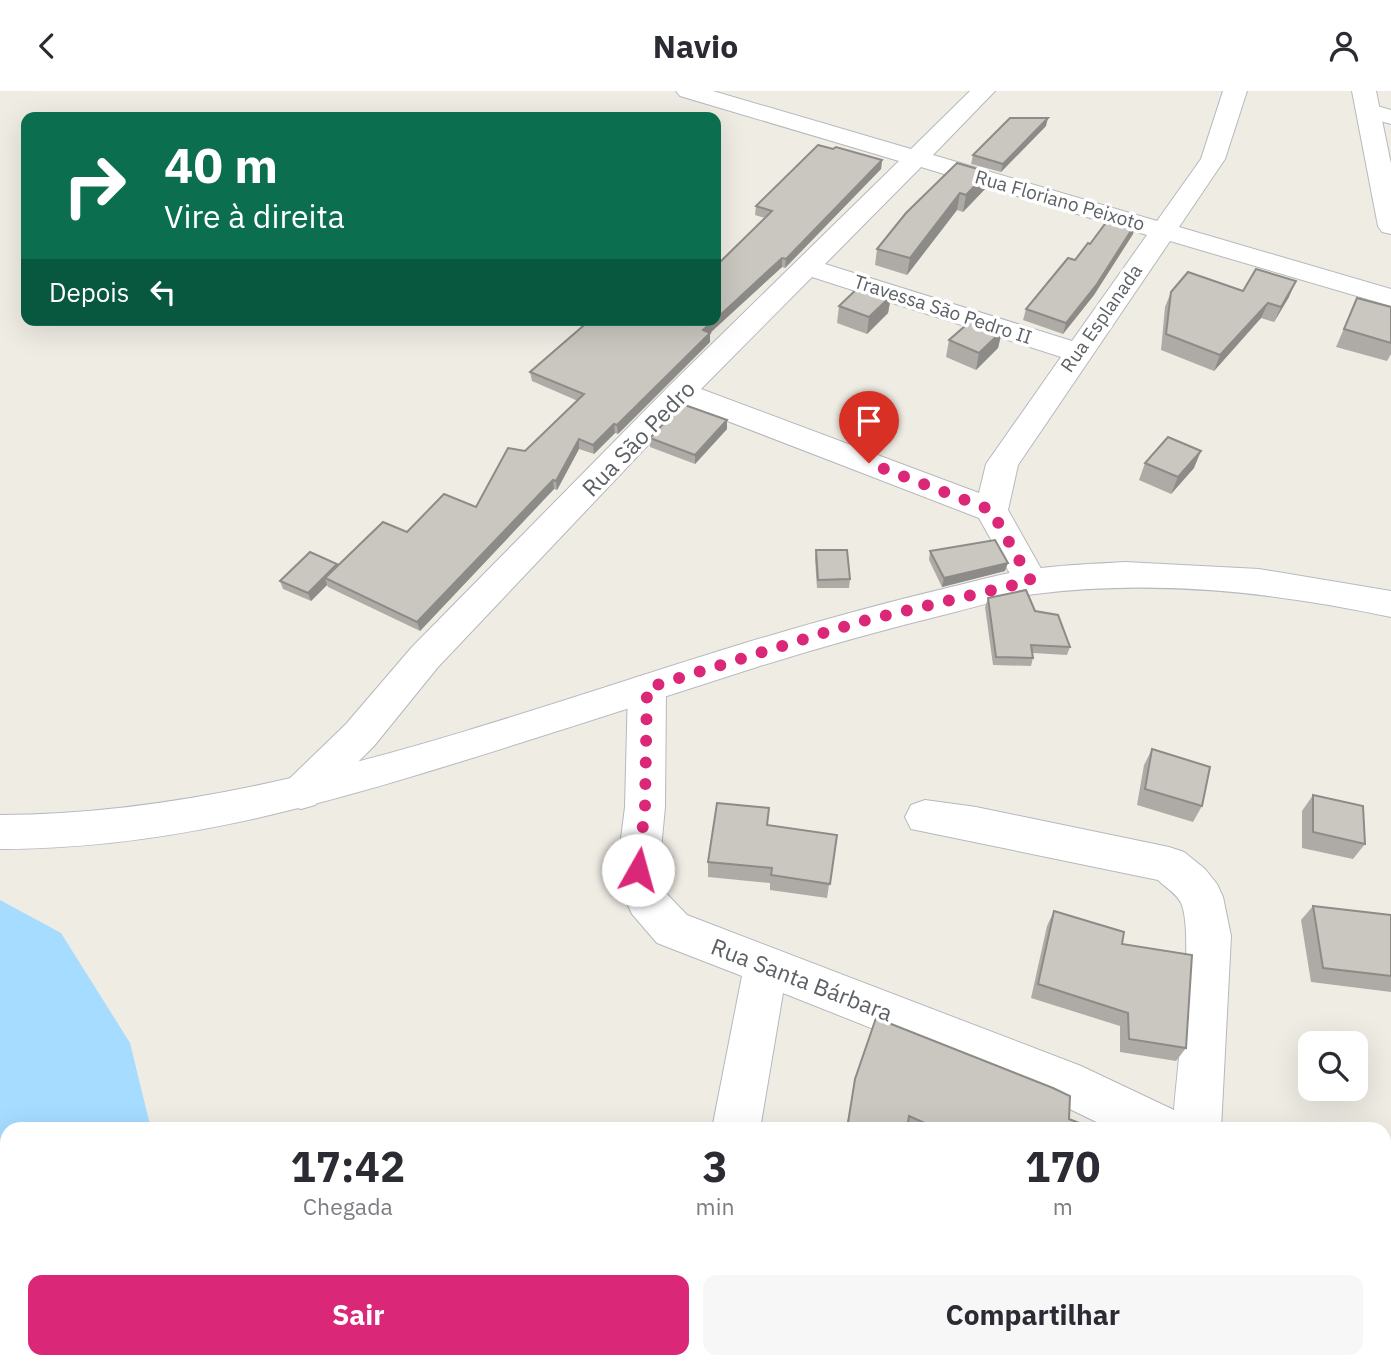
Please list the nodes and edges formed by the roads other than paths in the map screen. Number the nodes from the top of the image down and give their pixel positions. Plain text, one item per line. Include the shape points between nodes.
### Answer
1 (983, 91) edge
2 (1236, 91) edge
3 (704, 93) edge
4 (1375, 106) edge
5 (915, 157) junction
6 (1391, 226) edge
7 (1162, 230) junction
8 (808, 267) junction
9 (1391, 298) edge
10 (1077, 352) junction
11 (681, 392) junction
12 (991, 510) junction
13 (1031, 581) junction
14 (1391, 604) edge
15 (647, 688) junction
16 (301, 793) junction
17 (925, 817) dead end
18 (0, 832) edge
19 (766, 965) junction
20 (737, 1122) edge
21 (1148, 1122) edge
22 (1196, 1122) edge

1 - 5 street, Rua São Pedro
2 - 7 street, Rua Esplanada via 1213,159
3 - 5 street, Rua Floriano Peixoto
4 - 6 street
5 - 7 street, Rua Floriano Peixoto
5 - 8 street, Rua São Pedro
7 - 9 street, Rua Floriano Peixoto
7 - 10 street, Rua Esplanada
8 - 10 street, Travessa São Pedro II
8 - 11 street, Rua São Pedro
10 - 12 street, Rua Esplanada via 1002,464
11 - 12 street
11 - 16 street, Rua São Pedro via 425,657 360,735
12 - 13 street
13 - 14 street via 1100,575 1192,576 1272,582
13 - 15 street via 859,622
15 - 16 street
15 - 19 street, Rua Santa Bárbara via 645,807 638,870 647,901 672,929
16 - 18 street via 56,834
17 - 22 street via 1169,865 1190,882 1202,897 1209,936
19 - 20 street
19 - 21 street, Rua Santa Bárbara via 1065,1082

